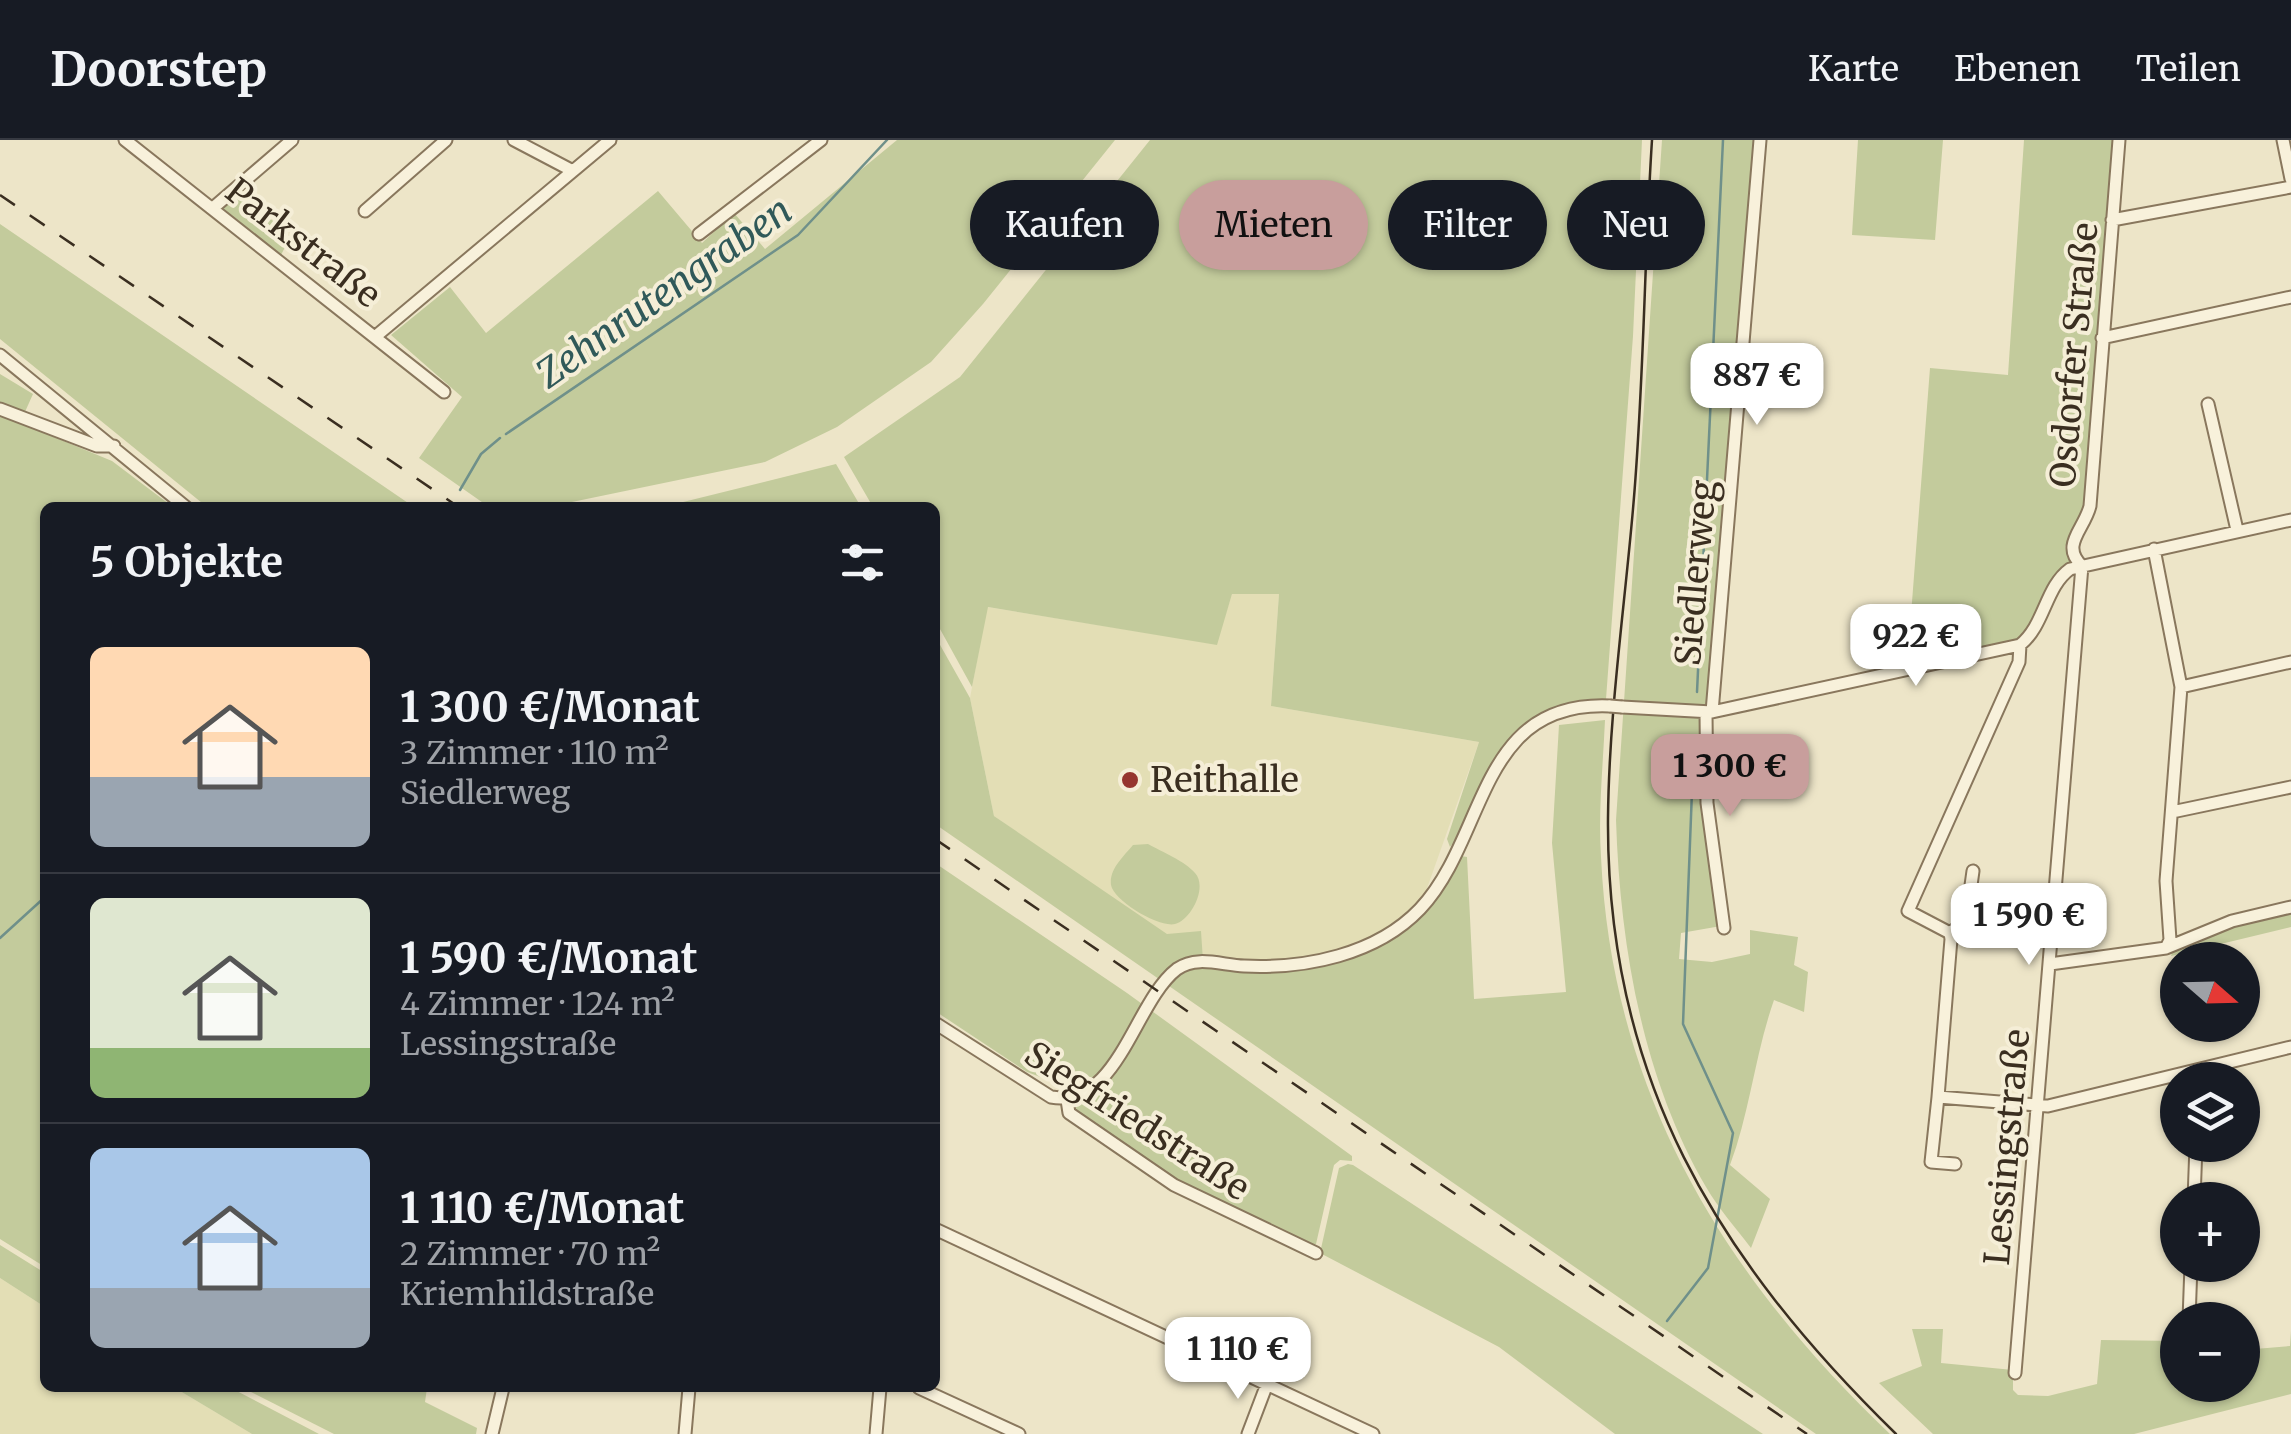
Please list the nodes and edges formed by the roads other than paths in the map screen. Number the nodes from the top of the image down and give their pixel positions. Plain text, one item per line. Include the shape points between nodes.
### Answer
1 (125, 140) edge
2 (292, 140) edge
3 (446, 140) edge
4 (514, 140) edge
5 (610, 140) edge
6 (822, 140) edge
7 (1760, 140) edge
8 (2119, 140) edge
9 (2283, 140) edge
10 (573, 171) junction
11 (2291, 179) edge
12 (2291, 187) edge
13 (213, 208) junction
14 (365, 211) dead end
15 (2112, 220) junction
16 (699, 234) dead end
17 (2291, 297) edge
18 (376, 336) junction
19 (2102, 338) junction
20 (0, 355) edge
21 (444, 392) dead end
22 (2208, 404) dead end
23 (0, 408) edge
24 (114, 446) junction
25 (180, 502) edge
26 (2291, 520) edge
27 (2237, 530) junction
28 (2154, 549) junction
29 (2082, 566) junction
30 (2020, 645) junction
31 (2291, 662) edge
32 (2180, 686) junction
33 (1709, 712) junction
34 (2291, 787) edge
35 (2172, 812) junction
36 (1974, 871) dead end
37 (2291, 907) edge
38 (1724, 928) dead end
39 (1950, 933) junction
40 (2166, 942) edge
41 (2181, 942) edge
42 (2160, 949) edge
43 (2050, 964) junction
44 (940, 1027) edge
45 (2291, 1048) edge
46 (2244, 1062) edge
47 (2160, 1082) edge
48 (1938, 1097) junction
49 (1067, 1100) junction
50 (2037, 1105) junction
51 (1955, 1164) dead end
52 (940, 1231) edge
53 (1316, 1254) dead end
54 (2015, 1373) dead end
55 (1267, 1384) junction
56 (502, 1392) edge
57 (688, 1392) edge
58 (880, 1392) edge
59 (928, 1392) edge
60 (492, 1434) edge
61 (686, 1434) edge
62 (876, 1434) edge
63 (1019, 1434) edge
64 (1248, 1434) edge
65 (1373, 1434) edge

1 - 13 street, Parkstraße
2 - 13 street
3 - 14 street
4 - 10 street
5 - 10 street
6 - 16 street
7 - 33 street, Siedlerweg
8 - 15 street, Osdorfer Straße
9 - 11 street
10 - 18 street
12 - 15 street
13 - 18 street, Parkstraße
15 - 19 street, Osdorfer Straße
17 - 19 street
18 - 21 street, Parkstraße
19 - 29 street, Osdorfer Straße via 2090,506 2070,552
20 - 24 street
22 - 27 street
23 - 24 street via 97,446
24 - 25 street
26 - 27 street
27 - 28 street
28 - 29 street
28 - 32 street
29 - 30 street via 2061,576 2034,633
29 - 43 street, Lessingstraße
30 - 33 street
30 - 39 street via 2020,662 1908,911
31 - 32 street
32 - 35 street
33 - 38 street, Siedlerweg via 1706,804
33 - 49 street via 1587,706 1555,715 1512,744 1492,772 1455,854 1420,908 1382,937 1339,957 1292,966 1182,966 1162,985 1097,1084
34 - 35 street
35 - 40 street
36 - 39 street via 1966,921
37 - 41 street
39 - 48 street
42 - 43 street
43 - 50 street, Lessingstraße
44 - 49 street, Siegfriedstraße via 1037,1090
45 - 46 street
47 - 50 street
48 - 50 street
48 - 51 street via 1932,1162
49 - 53 street, Siegfriedstraße via 1080,1121 1174,1184
50 - 54 street, Lessingstraße
52 - 55 street
55 - 64 street
55 - 65 street
56 - 60 street
57 - 61 street
58 - 62 street
59 - 63 street

